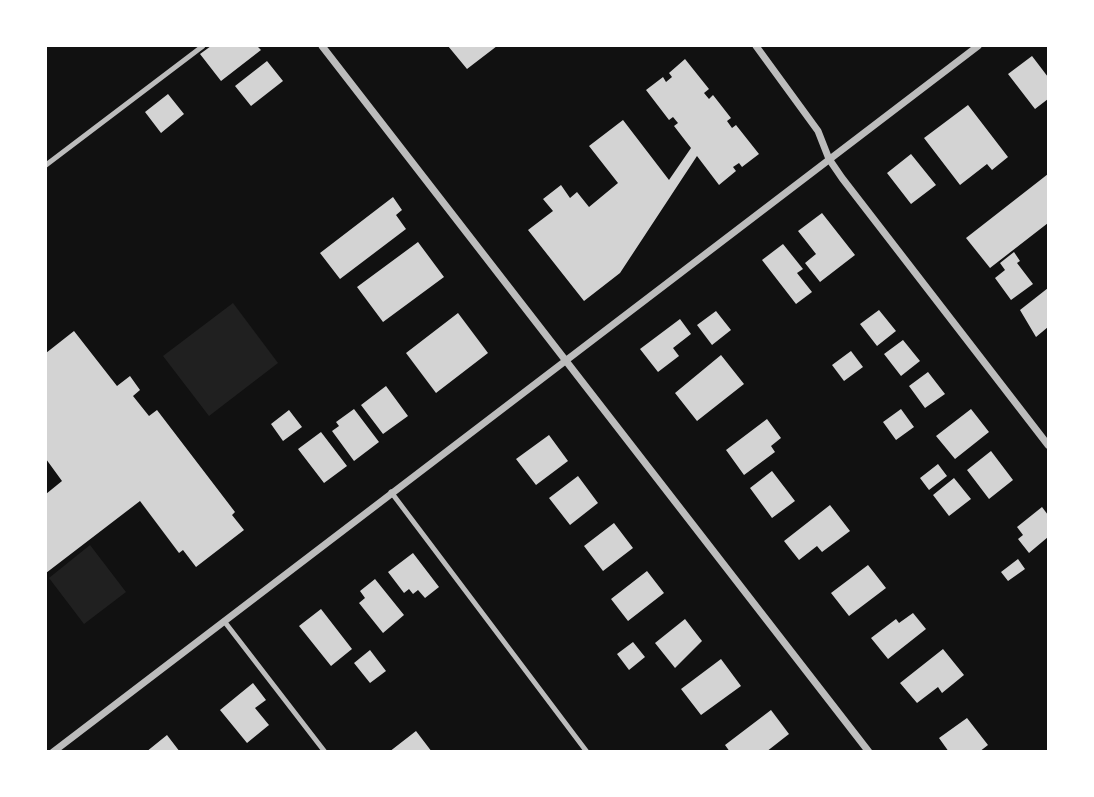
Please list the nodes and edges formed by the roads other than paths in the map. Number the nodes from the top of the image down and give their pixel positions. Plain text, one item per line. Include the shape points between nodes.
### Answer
1 (203, 46) edge
2 (322, 46) edge
3 (756, 46) edge
4 (978, 46) edge
5 (829, 159) junction
6 (46, 165) edge
7 (565, 359) junction
8 (1048, 444) edge
9 (391, 492) junction
10 (224, 620) junction
11 (53, 751) edge
12 (325, 751) edge
13 (587, 751) edge
14 (869, 751) edge

1 - 6 lane
2 - 7 street
3 - 5 street via 818,131
4 - 5 street
5 - 7 street
5 - 8 street
7 - 9 street
7 - 14 street
9 - 10 street
9 - 13 lane
10 - 11 street
10 - 12 lane

